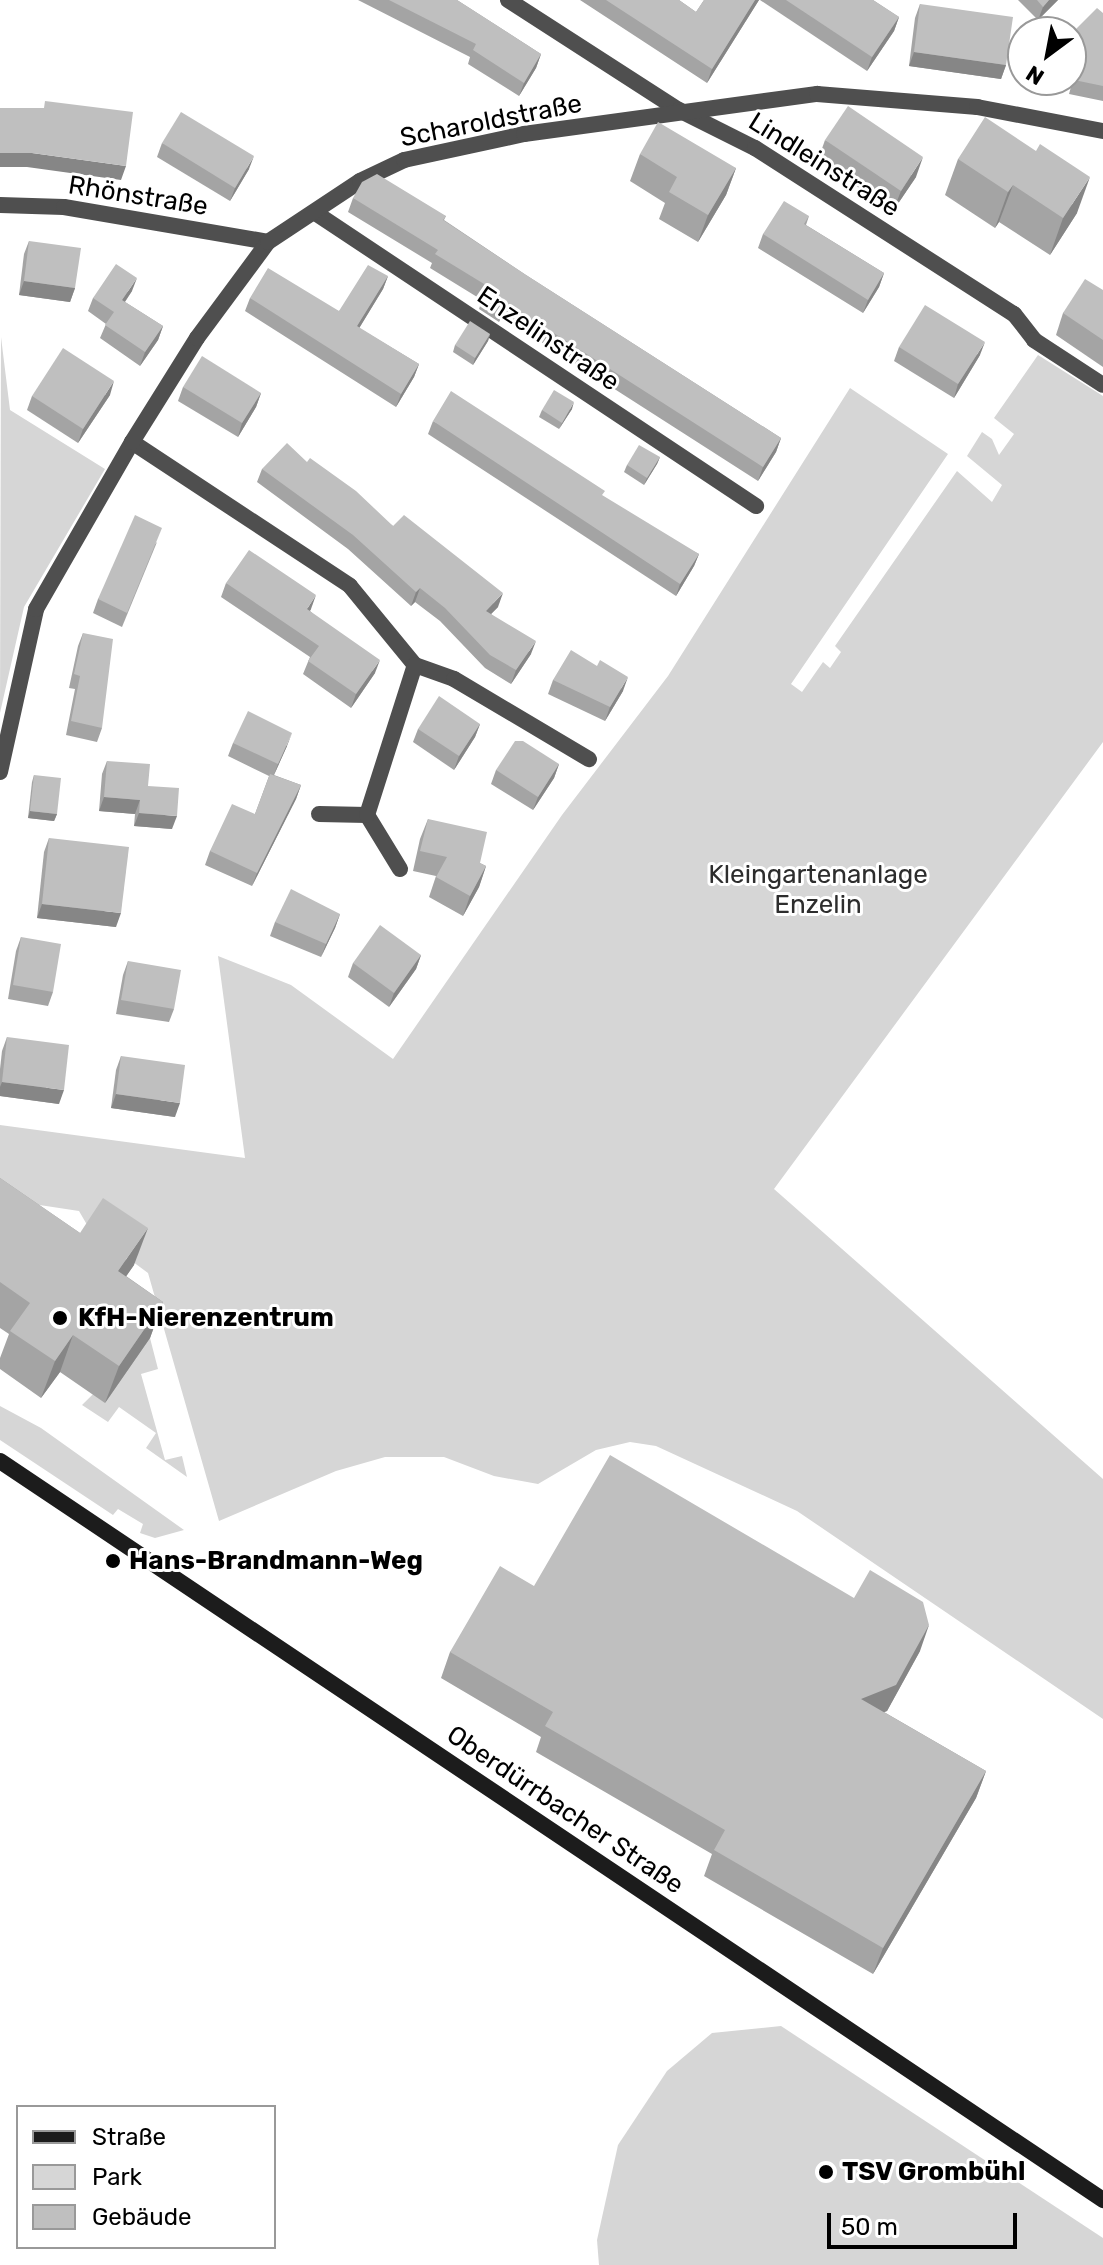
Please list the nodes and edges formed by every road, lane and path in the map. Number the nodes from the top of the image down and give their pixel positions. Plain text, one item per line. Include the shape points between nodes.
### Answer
1 (508, 0) edge
2 (679, 110) junction
3 (1103, 131) edge
4 (0, 205) edge
5 (314, 212) junction
6 (268, 242) junction
7 (1103, 385) edge
8 (132, 442) junction
9 (756, 506) dead end
10 (415, 665) junction
11 (589, 759) dead end
12 (0, 772) edge
13 (319, 814) dead end
14 (367, 815) junction
15 (400, 869) dead end
16 (0, 1461) edge
17 (1103, 2200) edge

1 - 2 street, Lindleinstraße
2 - 3 street, Scharoldstraße via 817,94 977,107
2 - 5 street, Scharoldstraße via 524,134 404,160
2 - 7 street, Lindleinstraße via 755,148 1014,314 1034,340
4 - 6 street, Rhönstraße via 64,207
5 - 6 street, Scharoldstraße
5 - 9 street, Enzelinstraße
6 - 8 street, Scharoldstraße via 197,338
8 - 10 street via 350,586
8 - 12 street, Scharoldstraße via 36,609
10 - 11 street via 454,679
10 - 14 street
13 - 14 street
14 - 15 street
16 - 17 street, Oberdürrbacher Straße

